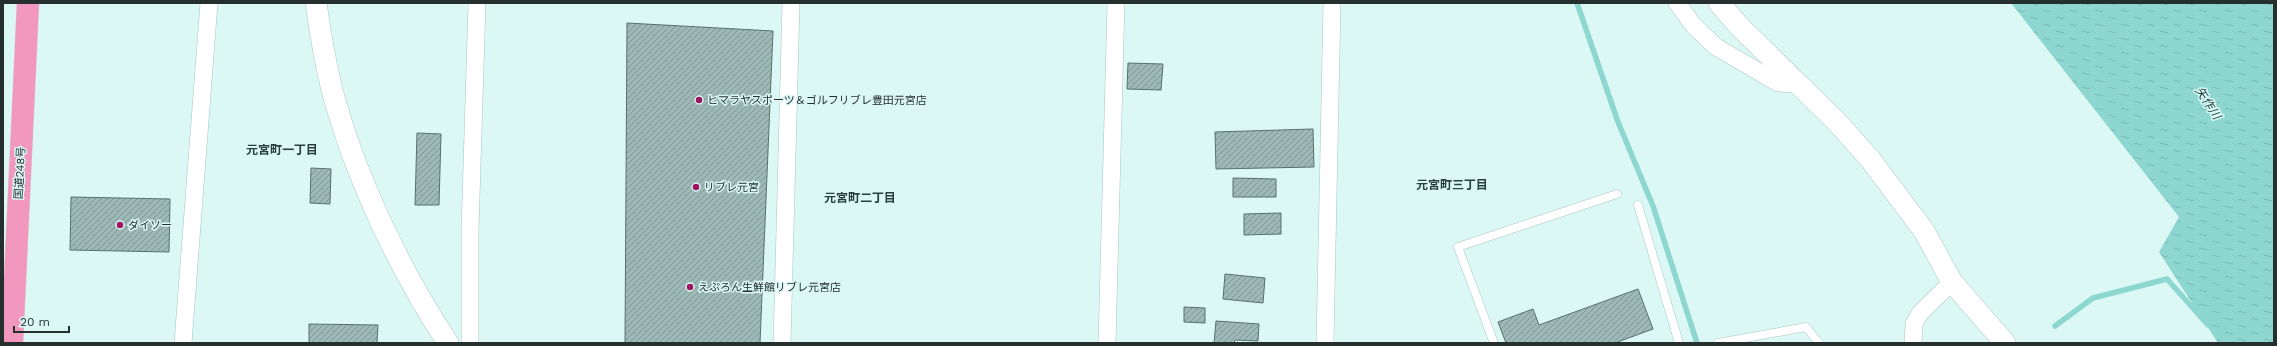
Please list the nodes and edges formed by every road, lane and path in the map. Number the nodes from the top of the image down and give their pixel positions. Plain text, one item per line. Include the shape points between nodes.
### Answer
1 (28, 3) edge
2 (209, 3) edge
3 (316, 3) edge
4 (477, 3) edge
5 (791, 3) edge
6 (1116, 3) edge
7 (1332, 3) edge
8 (1677, 3) edge
9 (1719, 3) edge
10 (1797, 84) junction
11 (1617, 194) dead end
12 (1638, 205) dead end
13 (1952, 282) junction
14 (12, 343) edge
15 (183, 343) edge
16 (448, 343) edge
17 (470, 343) edge
18 (782, 343) edge
19 (1107, 343) edge
20 (1325, 343) edge
21 (1494, 343) edge
22 (1679, 343) edge
23 (1718, 343) edge
24 (1819, 343) edge
25 (1913, 343) edge
26 (2004, 343) edge

1 - 14 highway, 国道248号
2 - 15 street
3 - 16 street via 332,90 379,220 422,303
4 - 17 street via 470,231
5 - 18 street
6 - 19 street
7 - 20 street
8 - 10 street via 1694,26 1716,47 1778,83
9 - 10 street
10 - 13 street via 1837,122 1870,159 1924,231
11 - 21 lane via 1458,247
12 - 22 lane
13 - 25 street via 1920,313 1914,324
13 - 26 street
23 - 24 lane via 1806,327

